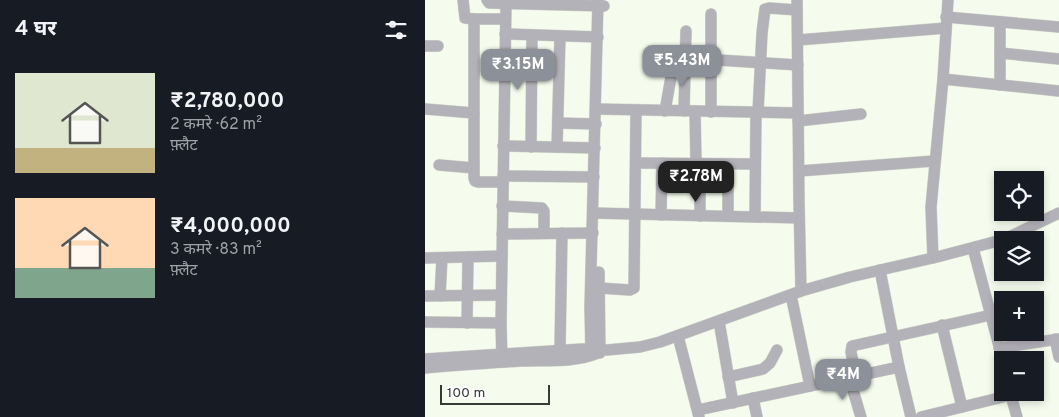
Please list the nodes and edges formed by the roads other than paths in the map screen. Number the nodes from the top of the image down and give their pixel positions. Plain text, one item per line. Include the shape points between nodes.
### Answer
1 (463, 0) edge
2 (487, 0) edge
3 (948, 0) edge
4 (534, 3) edge
5 (550, 3) edge
6 (602, 3) edge
7 (506, 4) junction
8 (797, 5) edge
9 (711, 14) dead end
10 (474, 19) junction
11 (505, 20) junction
12 (1000, 22) junction
13 (946, 23) junction
14 (1059, 27) edge
15 (686, 31) dead end
16 (505, 34) junction
17 (532, 35) junction
18 (560, 36) junction
19 (598, 37) junction
20 (798, 40) junction
21 (425, 46) edge
22 (438, 46) dead end
23 (1000, 53) junction
24 (686, 58) junction
25 (711, 59) junction
26 (1059, 59) edge
27 (674, 60) dead end
28 (760, 62) junction
29 (798, 65) junction
30 (943, 79) junction
31 (1000, 84) junction
32 (1059, 91) edge
33 (425, 108) edge
34 (600, 110) junction
35 (636, 110) junction
36 (665, 111) junction
37 (690, 111) junction
38 (711, 112) junction
39 (757, 112) junction
40 (474, 113) junction
41 (861, 114) dead end
42 (798, 117) junction
43 (558, 123) junction
44 (596, 124) junction
45 (503, 146) junction
46 (531, 147) junction
47 (557, 147) junction
48 (595, 148) junction
49 (934, 161) junction
50 (636, 163) junction
51 (662, 163) junction
52 (698, 163) junction
53 (728, 164) junction
54 (755, 164) junction
55 (439, 165) dead end
56 (474, 168) junction
57 (799, 171) junction
58 (594, 177) junction
59 (503, 179) junction
60 (503, 206) junction
61 (597, 213) junction
62 (1058, 213) edge
63 (635, 214) junction
64 (661, 215) junction
65 (700, 216) junction
66 (728, 216) junction
67 (755, 217) junction
68 (799, 218) junction
69 (1059, 226) edge
70 (544, 233) junction
71 (562, 233) junction
72 (593, 233) junction
73 (502, 234) junction
74 (973, 248) junction
75 (502, 256) junction
76 (468, 257) junction
77 (425, 258) edge
78 (442, 258) junction
79 (933, 258) junction
80 (879, 270) junction
81 (599, 288) junction
82 (796, 293) junction
83 (501, 295) junction
84 (425, 296) edge
85 (440, 296) junction
86 (467, 296) junction
87 (991, 315) junction
88 (719, 321) junction
89 (425, 322) edge
90 (467, 323) junction
91 (501, 323) junction
92 (943, 325) junction
93 (679, 336) junction
94 (893, 337) junction
95 (1057, 339) edge
96 (999, 348) junction
97 (560, 350) junction
98 (777, 350) dead end
99 (597, 351) junction
100 (1000, 351) edge
101 (1059, 357) edge
102 (501, 358) junction
103 (425, 359) edge
104 (899, 367) junction
105 (425, 368) edge
106 (853, 377) junction
107 (729, 378) junction
108 (810, 386) junction
109 (753, 398) junction
110 (994, 399) edge
111 (1013, 401) edge
112 (733, 403) junction
113 (962, 407) junction
114 (699, 414) edge
115 (946, 414) edge
116 (757, 417) edge
117 (861, 417) edge
118 (911, 417) edge
119 (921, 417) edge
120 (1017, 417) edge

1 - 10 street via 465,18
2 - 7 street via 489,3
3 - 13 street
4 - 5 street
4 - 7 street
5 - 6 street
6 - 19 street
6 - 34 street
7 - 11 street
8 - 20 street
8 - 28 street via 765,10
9 - 25 street
10 - 11 street
10 - 40 street
11 - 16 street
12 - 13 street
12 - 14 street
12 - 23 street
13 - 20 street
13 - 30 street
15 - 24 street
16 - 17 street
16 - 45 street
17 - 18 street
17 - 46 street
18 - 19 street
18 - 43 street
19 - 34 street
20 - 29 street
21 - 22 street
23 - 26 street
23 - 31 street
24 - 25 street
24 - 37 street
25 - 28 street
25 - 38 street
27 - 36 street
28 - 29 street
28 - 39 street
29 - 42 street
30 - 31 street
30 - 49 street
31 - 32 street
33 - 40 street
34 - 35 street
34 - 44 street
34 - 61 street
35 - 36 street
35 - 50 street
36 - 37 street
37 - 38 street
37 - 52 street
38 - 39 street
39 - 42 street
39 - 54 street
40 - 56 street
41 - 42 street
42 - 57 street
43 - 44 street
43 - 47 street
44 - 48 street
45 - 46 street
45 - 59 street
46 - 47 street
47 - 48 street
48 - 58 street
49 - 57 street
49 - 79 street via 931,207
50 - 51 street
50 - 63 street
51 - 52 street
51 - 64 street
52 - 53 street
52 - 65 street
53 - 54 street
53 - 66 street
54 - 67 street
55 - 56 street
56 - 59 street via 476,182
57 - 68 street
58 - 59 street
58 - 61 street
59 - 60 street
60 - 70 street via 543,208
60 - 73 street
61 - 63 street
61 - 72 street
61 - 81 street
62 - 69 street
62 - 74 street via 1005,239
63 - 64 street
63 - 81 street via 634,288
64 - 65 street
65 - 66 street
66 - 67 street
67 - 68 street
68 - 82 street
70 - 71 street
70 - 73 street
71 - 72 street
71 - 97 street
72 - 99 street
73 - 75 street
74 - 79 street
74 - 87 street
75 - 76 street
75 - 83 street
76 - 78 street
76 - 86 street
77 - 78 street
78 - 85 street
79 - 80 street
80 - 82 street
80 - 94 street
81 - 99 street
82 - 88 street
82 - 108 street
83 - 86 street
83 - 91 street
84 - 85 street
85 - 86 street
86 - 90 street
87 - 92 street
87 - 96 street
88 - 93 street
88 - 107 street
89 - 90 street
90 - 91 street
91 - 102 street
92 - 94 street
92 - 113 street
93 - 99 street via 650,345
93 - 114 street
94 - 104 street
94 - 106 street via 852,346
95 - 96 street
95 - 101 street
96 - 100 street
97 - 99 street
97 - 102 street
98 - 107 street via 763,369
99 - 102 street via 574,359
102 - 103 street
102 - 105 street
104 - 106 street
104 - 118 street
106 - 108 street
106 - 117 street
107 - 112 street
108 - 109 street
109 - 112 street
109 - 116 street
110 - 113 street
111 - 120 street
112 - 114 street
113 - 115 street
115 - 119 street

